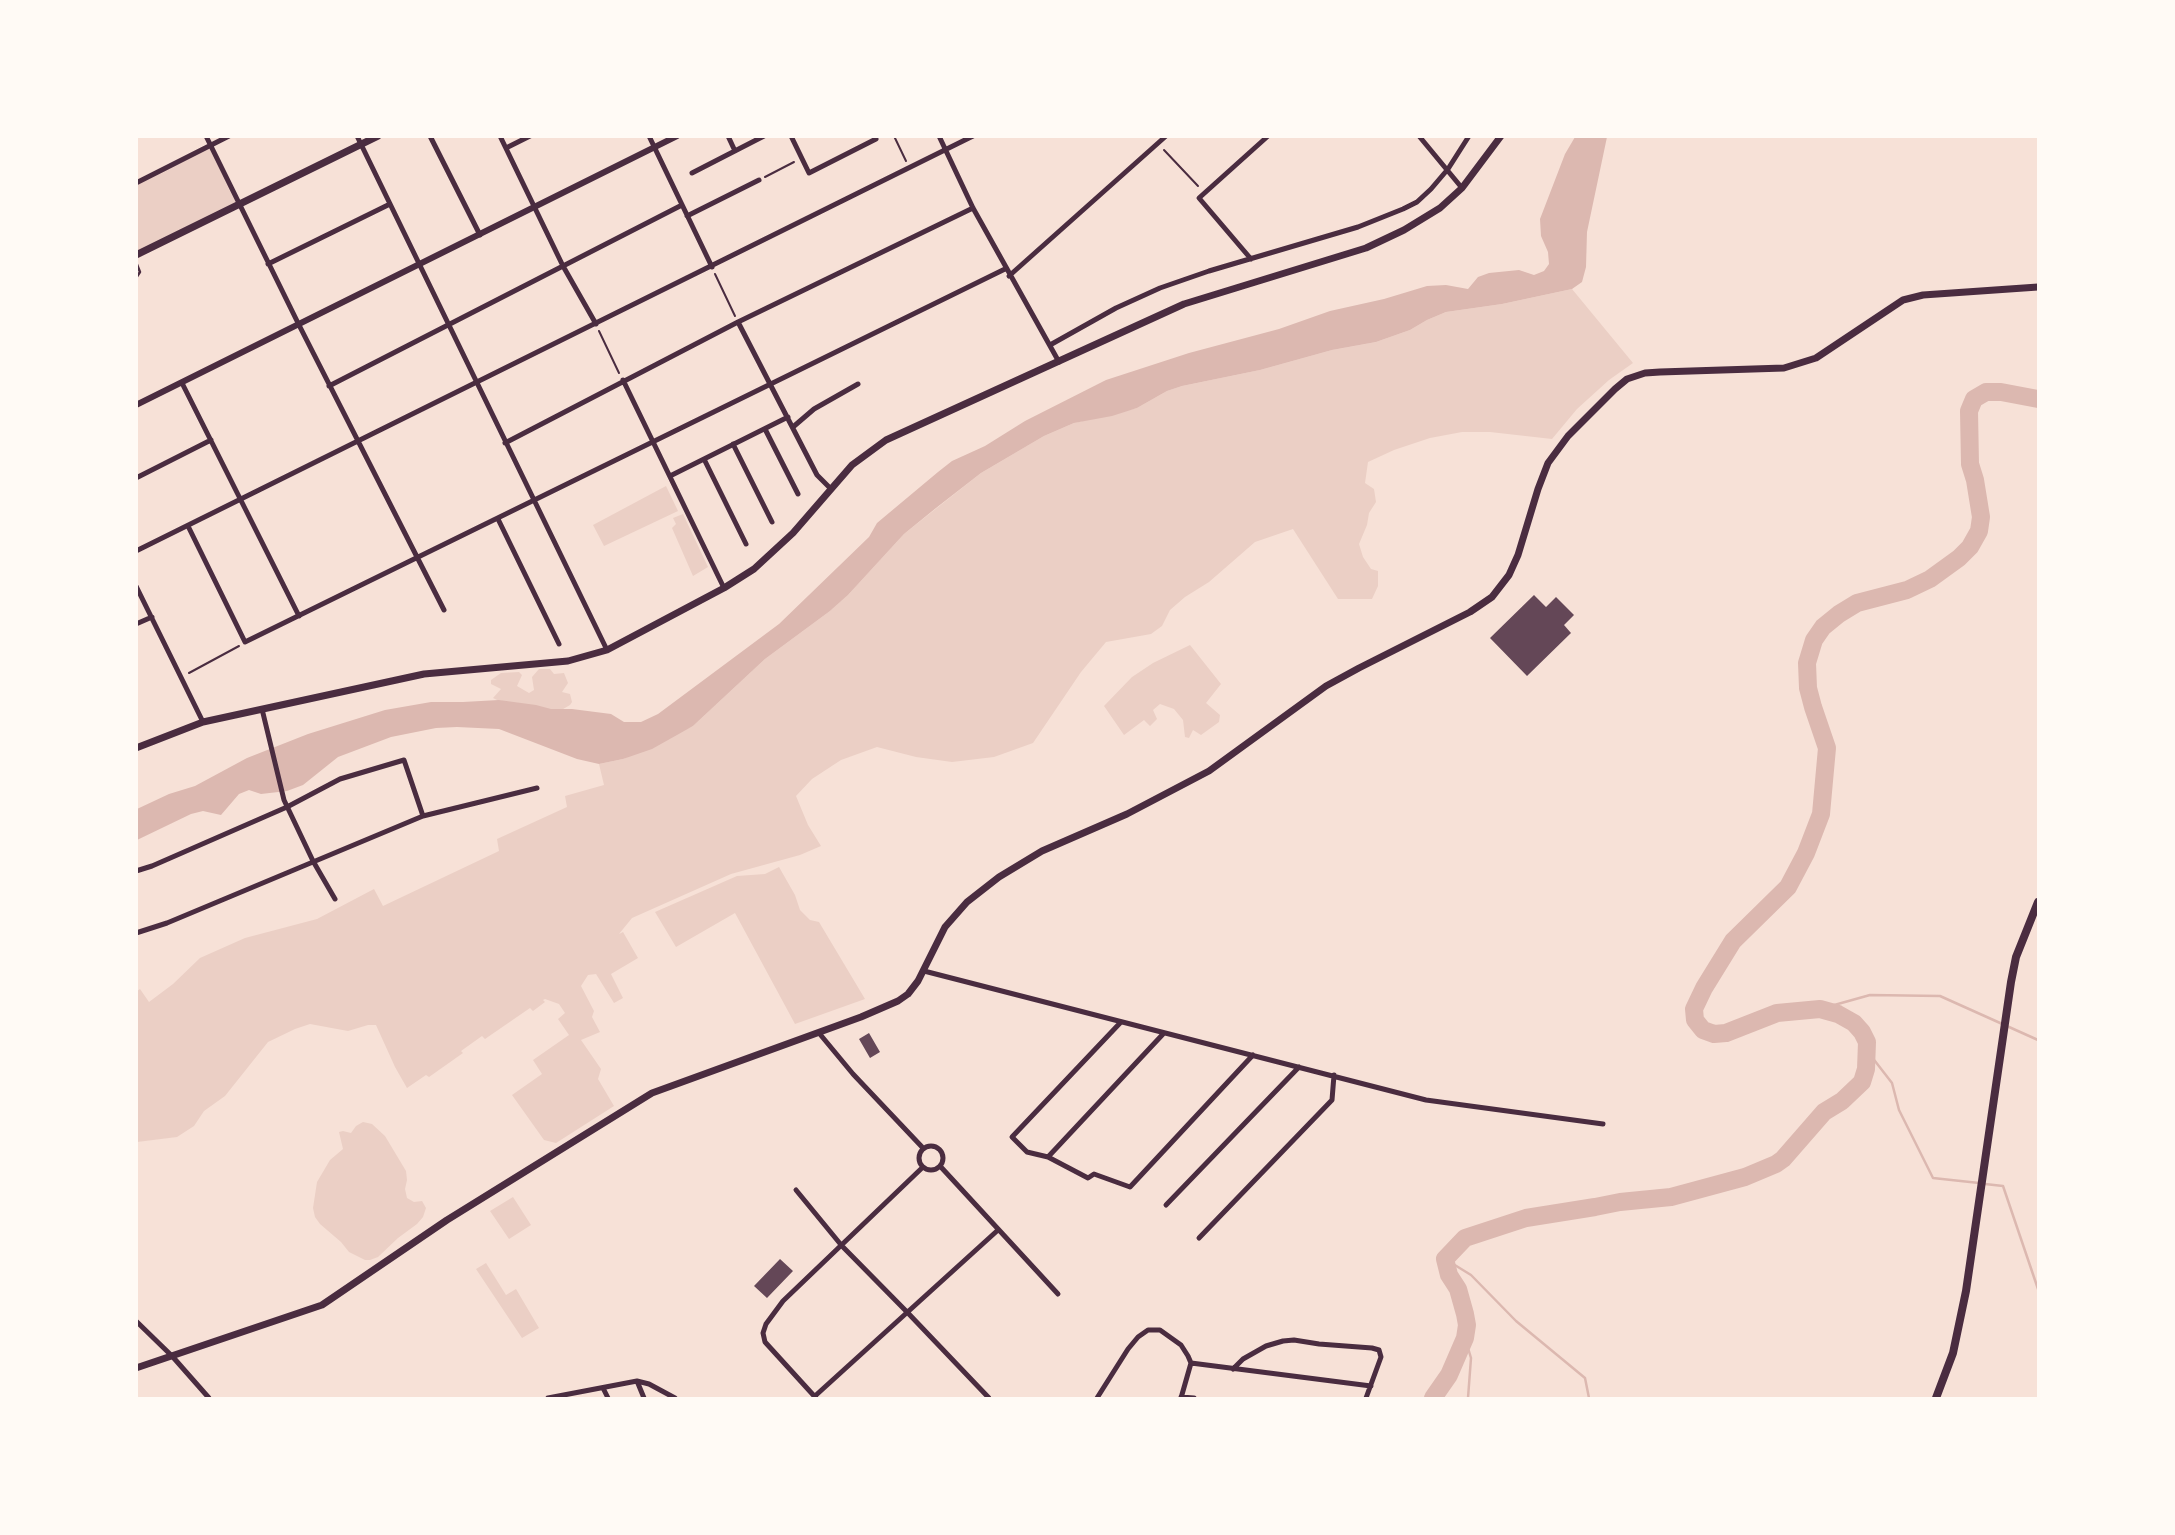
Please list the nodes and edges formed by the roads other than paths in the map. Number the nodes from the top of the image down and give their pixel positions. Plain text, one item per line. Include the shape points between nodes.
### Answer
1 (206, 136) edge
2 (229, 136) edge
3 (357, 136) edge
4 (378, 136) edge
5 (430, 136) edge
6 (500, 136) edge
7 (530, 136) edge
8 (649, 136) edge
9 (677, 136) edge
10 (728, 136) edge
11 (764, 136) edge
12 (791, 136) edge
13 (939, 136) edge
14 (973, 136) edge
15 (1166, 136) edge
16 (1268, 136) edge
17 (1419, 136) edge
18 (1469, 136) edge
19 (1501, 136) edge
20 (876, 139) dead end
21 (361, 145) junction
22 (211, 146) junction
23 (506, 148) junction
24 (654, 148) junction
25 (945, 150) junction
26 (735, 151) junction
27 (1448, 169) junction
28 (692, 173) dead end
29 (759, 180) road end
30 (136, 183) edge
31 (1462, 188) junction
32 (390, 204) junction
33 (239, 205) junction
34 (682, 205) junction
35 (536, 208) junction
36 (973, 208) junction
37 (687, 216) junction
38 (480, 235) junction
39 (136, 255) edge
40 (1251, 259) junction
41 (136, 262) edge
42 (268, 264) junction
43 (420, 265) junction
44 (564, 266) junction
45 (712, 267) junction
46 (1005, 269) junction
47 (1009, 276) junction
48 (136, 278) edge
49 (2039, 287) edge
50 (738, 322) junction
51 (449, 324) junction
52 (596, 324) junction
53 (299, 325) junction
54 (1049, 345) junction
55 (1059, 362) junction
56 (622, 380) junction
57 (476, 382) junction
58 (182, 383) junction
59 (858, 384) dead end
60 (771, 385) junction
61 (329, 386) junction
62 (136, 405) edge
63 (788, 417) junction
64 (793, 428) junction
65 (765, 429) junction
66 (211, 440) junction
67 (358, 442) junction
68 (654, 442) junction
69 (505, 443) junction
70 (733, 444) junction
71 (704, 459) junction
72 (670, 476) junction
73 (136, 478) edge
74 (831, 489) junction
75 (798, 494) dead end
76 (241, 500) junction
77 (535, 501) junction
78 (498, 519) junction
79 (772, 522) dead end
80 (188, 526) junction
81 (746, 544) dead end
82 (136, 551) edge
83 (416, 559) junction
84 (136, 586) edge
85 (724, 588) junction
86 (444, 611) dead end
87 (299, 616) junction
88 (152, 617) junction
89 (136, 624) edge
90 (559, 644) dead end
91 (607, 650) junction
92 (262, 709) junction
93 (203, 722) junction
94 (136, 748) edge
95 (537, 788) dead end
96 (287, 807) junction
97 (423, 816) junction
98 (313, 861) junction
99 (136, 871) edge
100 (335, 899) dead end
101 (2039, 902) edge
102 (136, 933) edge
103 (924, 971) junction
104 (1121, 1022) junction
105 (819, 1033) junction
106 (1164, 1033) junction
107 (1253, 1055) junction
108 (1299, 1067) junction
109 (1334, 1075) junction
110 (1602, 1124) dead end
111 (923, 1148) junction
112 (1048, 1157) junction
113 (940, 1166) junction
114 (923, 1167) junction
115 (796, 1190) dead end
116 (1166, 1205) dead end
117 (998, 1230) junction
118 (1199, 1238) dead end
119 (842, 1246) junction
120 (1058, 1294) dead end
121 (907, 1312) junction
122 (136, 1321) edge
123 (172, 1356) junction
124 (1191, 1363) junction
125 (136, 1368) edge
126 (1233, 1368) junction
127 (638, 1381) junction
128 (1371, 1386) junction
129 (604, 1388) junction
130 (816, 1397) edge
131 (209, 1398) edge
132 (548, 1398) edge
133 (608, 1398) edge
134 (644, 1398) edge
135 (675, 1398) edge
136 (989, 1398) edge
137 (1097, 1398) edge
138 (1181, 1398) edge
139 (1194, 1398) edge
140 (1366, 1398) edge
141 (1936, 1398) edge

1 - 22 street
2 - 22 street
3 - 21 street
4 - 21 main road
5 - 38 street
6 - 23 street
7 - 23 street
8 - 24 street
9 - 24 street
10 - 26 street
11 - 26 street
12 - 20 street via 809,173
13 - 25 street
14 - 25 street
15 - 47 street
16 - 40 street via 1199,198
17 - 27 street
18 - 27 street
19 - 31 main road
21 - 32 street
21 - 33 main road
22 - 30 street
22 - 33 street
23 - 35 street
24 - 34 street
24 - 35 street
25 - 36 street
25 - 45 street
26 - 28 street
27 - 31 street
27 - 40 street via 1403,209
29 - 37 street
31 - 55 main road via 1404,230 1366,248 1184,304
32 - 42 street
32 - 43 street
33 - 39 main road
33 - 42 street
34 - 37 street
34 - 44 street
35 - 38 street
35 - 44 street
36 - 46 street
36 - 50 street
37 - 45 street
38 - 43 street
40 - 54 street via 1160,288
41 - 48 lane via 140,272
42 - 53 street
43 - 51 street
43 - 53 street
44 - 51 street
44 - 52 street
45 - 52 street
46 - 47 street
46 - 60 street
47 - 54 street
49 - 103 main road via 1903,300 1816,358 1784,368 1645,373 1620,384 1548,463 1518,555 1492,597 1326,686 1209,771 1042,851 999,877 945,926
50 - 56 street
50 - 60 street
51 - 57 street
51 - 61 street
52 - 57 street
53 - 58 street
53 - 61 street
54 - 55 street
55 - 74 main road via 886,440 852,465
56 - 68 street
56 - 69 street
57 - 67 street
57 - 69 street
58 - 62 street
58 - 66 street
59 - 64 street via 814,409
60 - 63 street
60 - 68 street
61 - 67 street
63 - 64 street
63 - 65 street
64 - 74 street via 817,475
65 - 70 street
65 - 75 street
66 - 73 street
66 - 76 street
67 - 76 street
67 - 83 street
68 - 72 street
68 - 77 street
69 - 77 street
70 - 71 street
70 - 79 street
71 - 72 street
71 - 81 street
72 - 85 street
74 - 85 main road via 776,550
76 - 80 street
76 - 87 street
77 - 78 street
77 - 91 street
78 - 83 street
78 - 90 street
80 - 82 street
80 - 87 street via 245,642
83 - 86 street
83 - 87 street
84 - 88 street
85 - 91 main road
88 - 89 street
88 - 93 street
91 - 92 main road via 568,661 424,674
92 - 93 main road
92 - 96 street
93 - 94 main road
95 - 97 street
96 - 97 street via 340,779 404,760
96 - 98 street
96 - 99 street
97 - 98 street
98 - 100 street
98 - 102 street
101 - 141 highway via 2017,957 1961,1319
103 - 104 street
103 - 105 main road via 898,1001
104 - 106 street
104 - 112 street via 1012,1137 1027,1152
105 - 111 street
105 - 123 main road via 652,1093 447,1220 322,1305
106 - 107 street
106 - 112 street
107 - 108 street
107 - 112 street via 1130,1187 1094,1174 1088,1178
108 - 109 street
108 - 116 street
109 - 110 street via 1426,1100
109 - 118 street via 1332,1100
111 - 113 street via 931,1145 941,1151
111 - 114 street via 918,1156
113 - 114 street via 933,1170
113 - 117 street
114 - 119 street
115 - 119 street
117 - 120 street
117 - 121 street
119 - 121 street
119 - 130 street via 783,1301 764,1333 772,1351
121 - 130 street
121 - 136 street
122 - 123 street
123 - 125 main road
123 - 131 street
124 - 126 street
124 - 137 street via 1181,1345 1160,1330 1148,1330 1128,1349
124 - 138 street
126 - 128 street
126 - 128 street via 1266,1346 1283,1341 1372,1348 1379,1350 1381,1357
127 - 129 street
127 - 134 street
127 - 135 street
128 - 140 street
129 - 132 street
129 - 133 street
138 - 139 street

